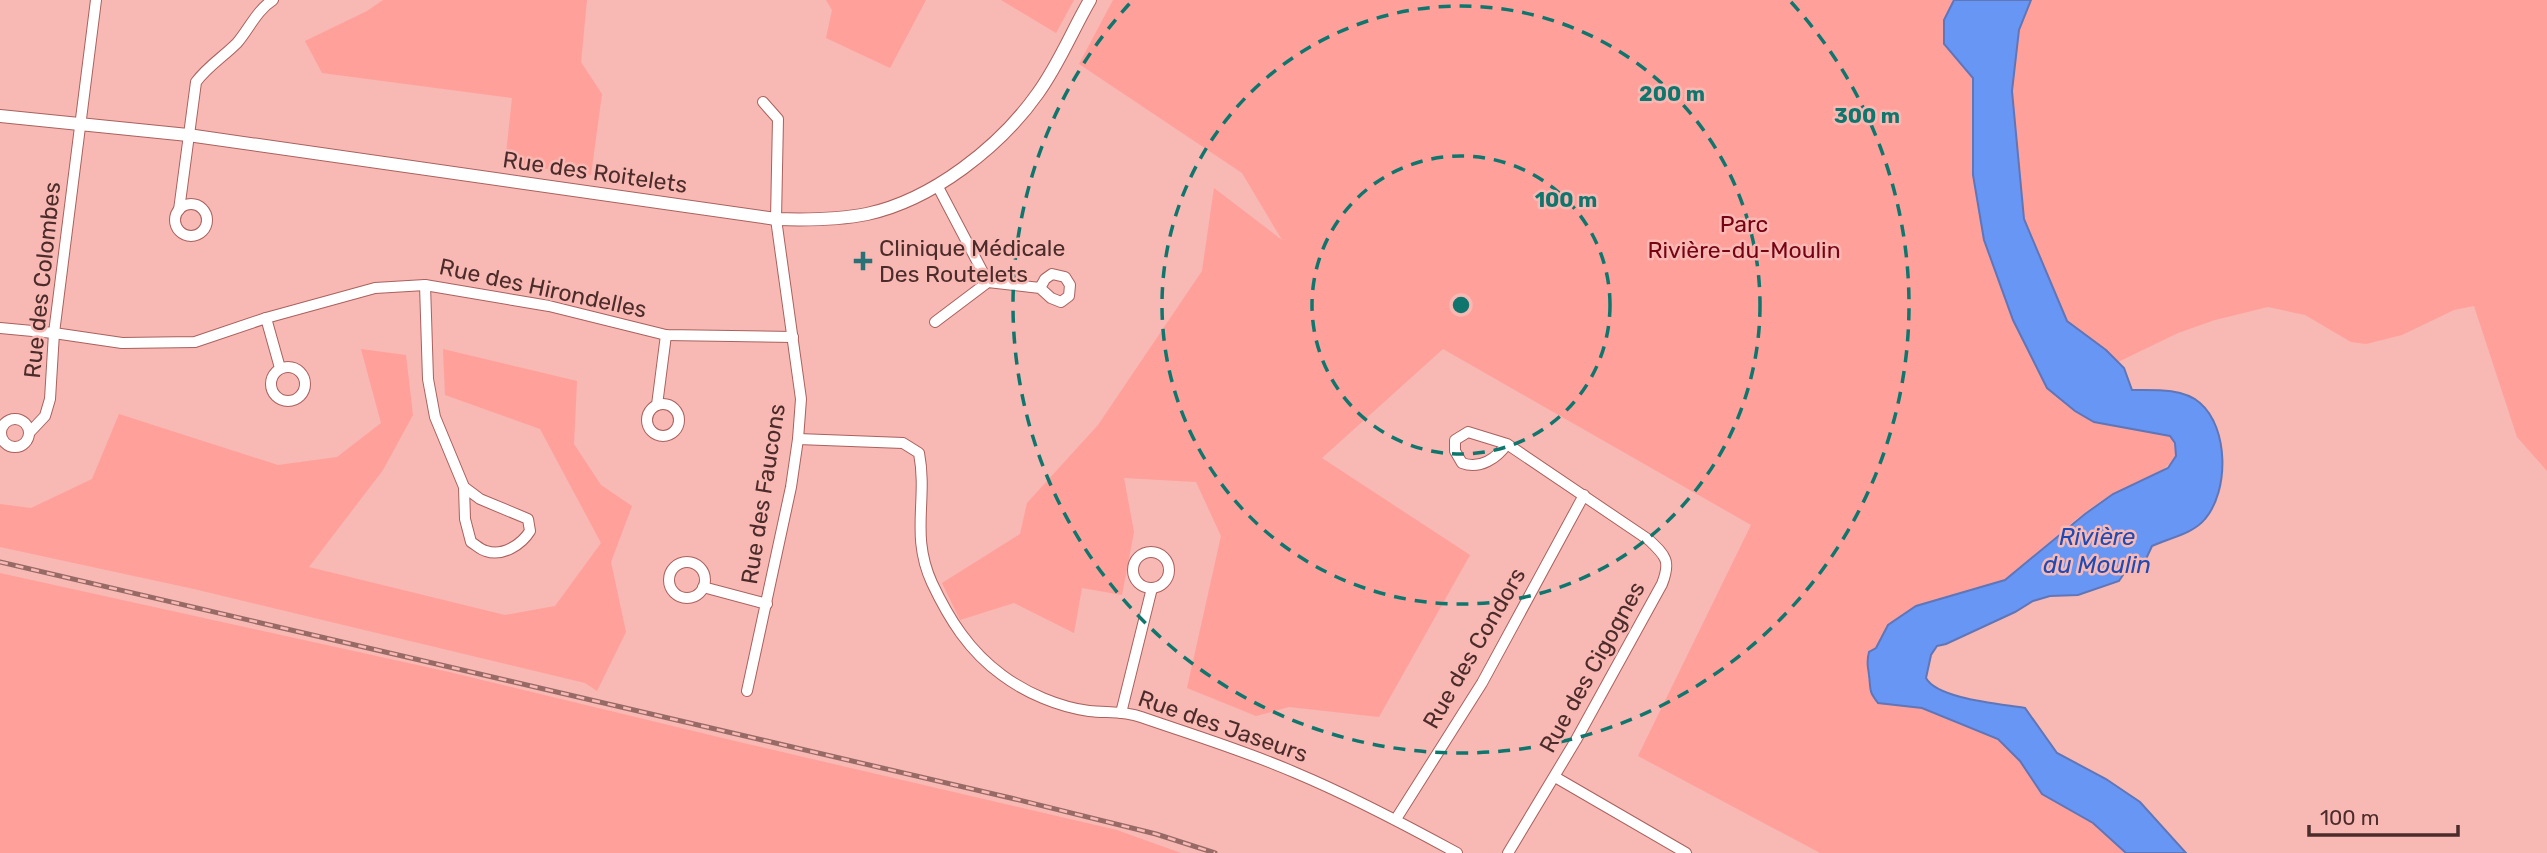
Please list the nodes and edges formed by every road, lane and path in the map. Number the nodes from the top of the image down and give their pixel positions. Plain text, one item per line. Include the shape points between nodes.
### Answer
1 (96, 0) edge
2 (273, 0) edge
3 (1090, 0) edge
4 (763, 102) dead end
5 (0, 116) edge
6 (81, 124) junction
7 (188, 135) junction
8 (937, 185) junction
9 (179, 210) dead end
10 (776, 219) junction
11 (988, 282) junction
12 (425, 285) junction
13 (1040, 288) dead end
14 (266, 318) junction
15 (935, 322) dead end
16 (0, 328) edge
17 (54, 333) junction
18 (666, 335) junction
19 (793, 337) junction
20 (280, 368) dead end
21 (657, 405) dead end
22 (29, 433) dead end
23 (798, 439) junction
24 (1507, 444) junction
25 (464, 487) junction
26 (1584, 495) junction
27 (703, 587) dead end
28 (1152, 588) dead end
29 (767, 604) junction
30 (747, 691) dead end
31 (1121, 713) junction
32 (1555, 777) junction
33 (1396, 819) junction
34 (1457, 853) edge
35 (1508, 853) edge
36 (1686, 853) edge

1 - 6 street, Rue des Colombes
2 - 7 street via 196,82
3 - 8 street, Rue des Roitelets via 1049,78 1012,126 981,155
4 - 10 street, Rue des Faucons via 778,119
5 - 6 street, Rue des Roitelets
6 - 7 street, Rue des Roitelets
6 - 17 street, Rue des Colombes
7 - 9 street
7 - 10 street, Rue des Roitelets
8 - 10 street, Rue des Roitelets via 868,214
8 - 11 street
10 - 19 street, Rue des Faucons
11 - 13 street
11 - 15 street
12 - 14 street, Rue des Hirondelles via 375,288
12 - 18 street, Rue des Hirondelles via 549,306
12 - 25 street via 428,379 435,417
14 - 17 street, Rue des Hirondelles via 195,342 122,343
14 - 20 street
16 - 17 street, Rue des Hirondelles
17 - 22 street, Rue des Colombes via 50,399 45,416
18 - 19 street, Rue des Hirondelles
18 - 21 street
19 - 23 street, Rue des Faucons via 801,399
23 - 29 street, Rue des Faucons
23 - 31 street, Rue des Jaseurs via 903,443 919,453 921,550 931,580 967,644 1002,675 1037,696 1087,710
24 - 24 street, Rue des Cigognes via 1478,465 1462,463 1455,451 1455,440 1468,432
24 - 26 street, Rue des Cigognes
25 - 25 street via 471,542 488,552 523,543 530,531 528,519 480,499
26 - 32 street, Rue des Cigognes via 1664,554 1666,574
26 - 33 street, Rue des Condors via 1482,683
27 - 29 street
28 - 31 street
29 - 30 street, Rue des Faucons
31 - 33 street, Rue des Jaseurs via 1294,772
32 - 35 street, Rue des Cigognes
32 - 36 street
33 - 34 street, Rue des Jaseurs

